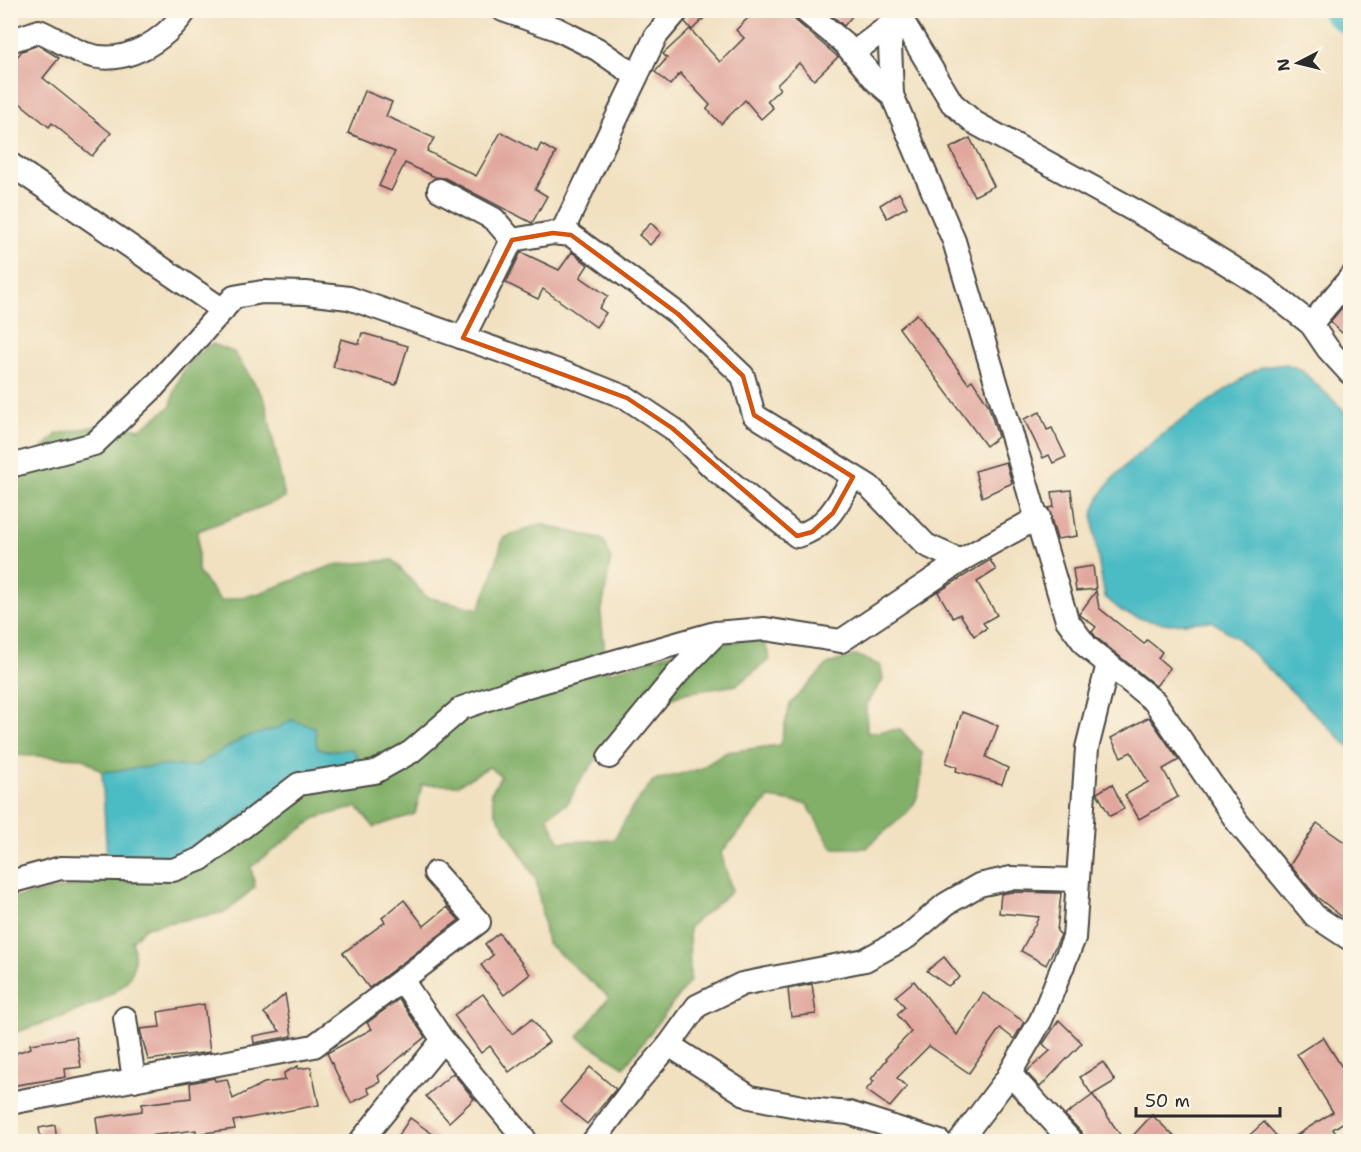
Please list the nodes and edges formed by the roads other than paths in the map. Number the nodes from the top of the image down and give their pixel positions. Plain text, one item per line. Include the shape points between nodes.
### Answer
1 (186, 10) edge
2 (503, 10) edge
3 (678, 10) edge
4 (804, 10) edge
5 (895, 14) edge
6 (10, 41) edge
7 (853, 53) junction
8 (636, 76) junction
9 (892, 95) junction
10 (13, 173) edge
11 (439, 190) dead end
12 (561, 234) junction
13 (512, 240) junction
14 (1350, 278) edge
15 (223, 310) junction
16 (1311, 324) junction
17 (463, 338) junction
18 (1350, 373) edge
19 (10, 466) edge
20 (853, 477) junction
21 (1039, 517) junction
22 (961, 561) junction
23 (717, 633) junction
24 (1108, 664) junction
25 (609, 757) dead end
26 (435, 873) dead end
27 (1077, 880) junction
28 (10, 882) edge
29 (1350, 939) edge
30 (402, 980) junction
31 (125, 1018) dead end
32 (443, 1040) junction
33 (669, 1045) junction
34 (1010, 1074) junction
35 (134, 1080) junction
36 (15, 1102) dead end
37 (969, 1138) edge
38 (360, 1142) edge
39 (521, 1142) edge
40 (593, 1142) edge
41 (940, 1142) edge
42 (1072, 1142) edge

1 - 6 street via 156,42 116,59 85,54 39,31
2 - 8 street via 558,29
3 - 8 street via 656,36
4 - 7 street
5 - 7 street
5 - 9 street via 890,45
5 - 16 street via 952,102 975,123 1190,241 1261,285
7 - 9 street
8 - 12 street
9 - 21 street via 954,241
10 - 15 street
11 - 13 street via 494,219
12 - 13 street
12 - 20 street via 571,235 678,314 743,376 754,415
13 - 17 street
14 - 16 street
15 - 17 street via 234,297 261,292 349,298
15 - 19 street via 152,389 94,444
16 - 18 street
17 - 20 street via 627,398 672,429 797,536 812,532 833,513
20 - 22 street via 869,486 926,544
21 - 22 street
21 - 24 street via 1067,620 1087,647
22 - 23 street via 841,641 765,629
23 - 25 street via 678,673
23 - 28 street via 462,708 411,752 375,772 299,784 201,859 173,870 61,868
24 - 27 street via 1087,748
24 - 29 street via 1155,702 1238,823 1315,916
26 - 30 street via 479,922
27 - 33 street via 1011,878 979,885 946,904 907,937 865,960 742,984 697,1006
27 - 34 street via 1074,938 1041,1020
30 - 32 street
30 - 35 street via 314,1046
31 - 35 street
32 - 38 street
32 - 39 street via 524,1138
33 - 40 street
33 - 41 street via 750,1097 849,1113
34 - 37 street
34 - 42 street
35 - 36 street

